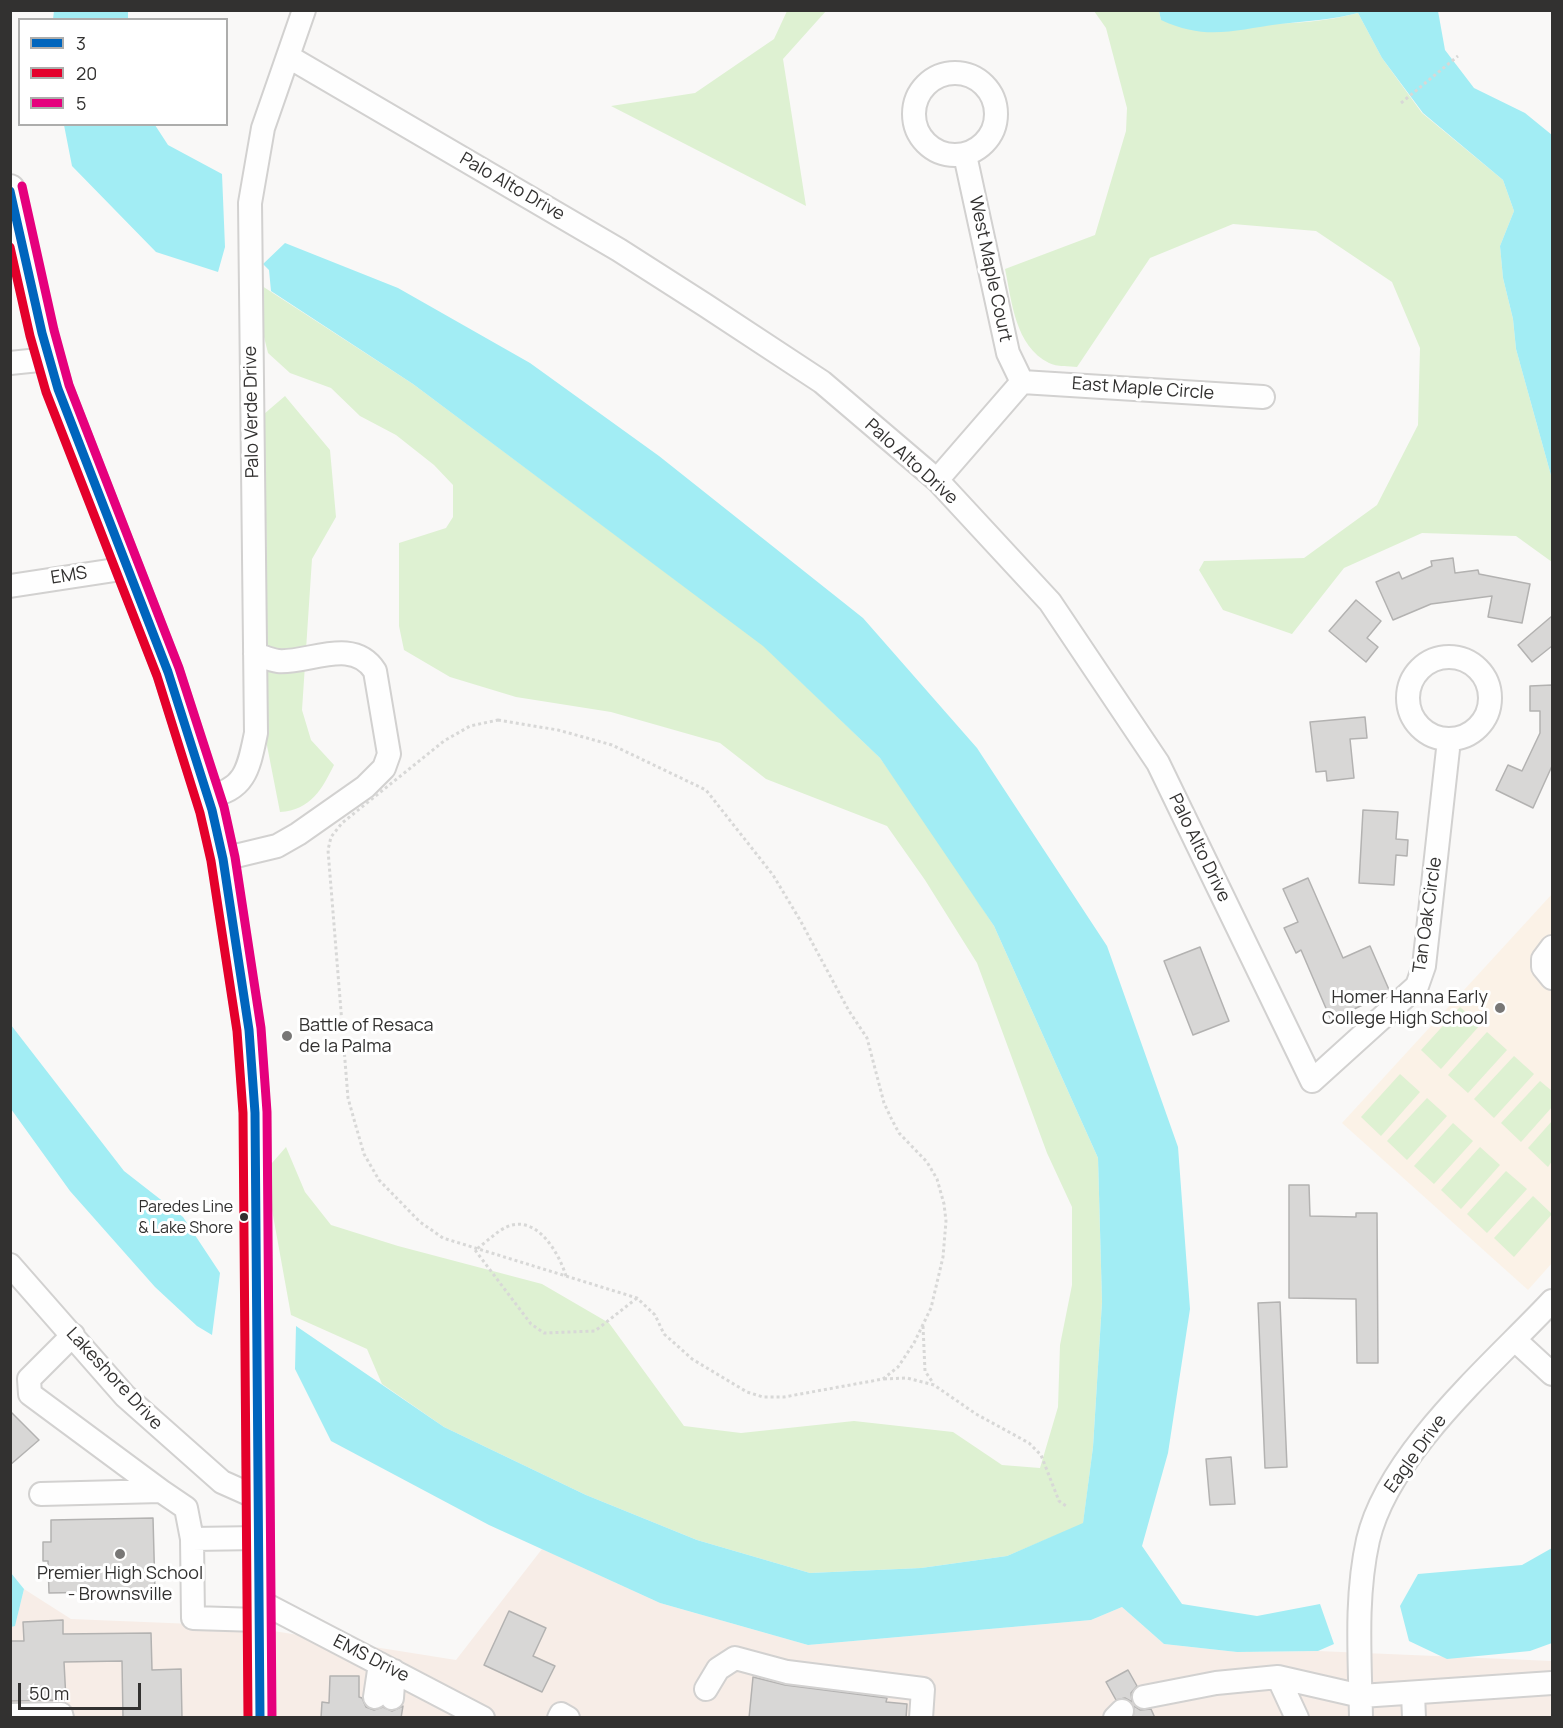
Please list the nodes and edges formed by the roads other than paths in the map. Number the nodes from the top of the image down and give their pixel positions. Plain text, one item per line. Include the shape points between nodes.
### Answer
1 (304, 10) edge
2 (288, 57) junction
3 (965, 155) dead end
4 (10, 189) edge
5 (49, 358) junction
6 (10, 363) edge
7 (1022, 382) junction
8 (1263, 397) dead end
9 (937, 480) junction
10 (128, 568) junction
11 (10, 586) edge
12 (255, 654) junction
13 (1449, 740) dead end
14 (208, 796) junction
15 (223, 859) junction
16 (1552, 947) edge
17 (1552, 978) edge
18 (1312, 1081) joint
19 (10, 1265) edge
20 (1552, 1301) edge
21 (73, 1335) junction
22 (1515, 1340) junction
23 (1551, 1370) edge
24 (161, 1491) junction
25 (41, 1494) dead end
26 (258, 1498) junction
27 (192, 1539) junction
28 (259, 1539) junction
29 (259, 1611) junction
30 (387, 1668) junction
31 (1278, 1677) junction
32 (1552, 1683) edge
33 (706, 1689) dead end
34 (1413, 1693) junction
35 (383, 1698) dead end
36 (1144, 1698) dead end
37 (1361, 1707) edge
38 (10, 1715) edge
39 (483, 1717) edge
40 (62, 1718) edge
41 (260, 1718) edge
42 (559, 1718) edge
43 (568, 1718) edge
44 (921, 1718) edge
45 (1297, 1718) edge
46 (1414, 1718) edge

1 - 2 street, Palo Verde Drive
2 - 9 street, Palo Alto Drive via 619,250 705,305 822,382
2 - 12 street, Palo Verde Drive via 263,128 250,203
3 - 7 street, West Maple Court via 1008,353
4 - 5 main road
5 - 6 street
5 - 10 main road
7 - 8 street, East Maple Circle
7 - 9 street
9 - 18 street, Palo Alto Drive via 1050,602 1158,764
10 - 11 street, EMS
10 - 14 main road via 168,672
12 - 14 street, Palo Verde Drive via 256,733 249,763 242,780 224,794
12 - 15 street via 277,661 342,652 370,663 375,671 389,754 384,768 365,786 298,834 277,846
13 - 18 street, Tan Oak Circle via 1424,966 1417,986
14 - 15 main road
15 - 26 main road via 249,1030 255,1113
16 - 17 street via 1543,959 1543,967
19 - 21 street, Lakeshore Drive
20 - 22 street, Eagle Drive
21 - 24 street via 29,1379 30,1394
21 - 26 street, Lakeshore Drive via 125,1396 174,1442 222,1482
22 - 23 street
22 - 37 street, Eagle Drive via 1440,1418 1388,1488 1368,1539 1360,1599
24 - 25 street
24 - 27 street via 186,1508
26 - 28 main road
27 - 28 street
27 - 29 street via 193,1618
28 - 29 main road
29 - 30 street, EMS Drive
29 - 41 main road
30 - 35 street
30 - 39 street, EMS Drive
31 - 36 street via 1216,1683
31 - 37 street
31 - 45 street
32 - 34 street
33 - 44 street via 718,1669 735,1658 787,1672 923,1689
34 - 37 street
34 - 46 street
38 - 40 street via 61,1714
42 - 43 street via 561,1714

